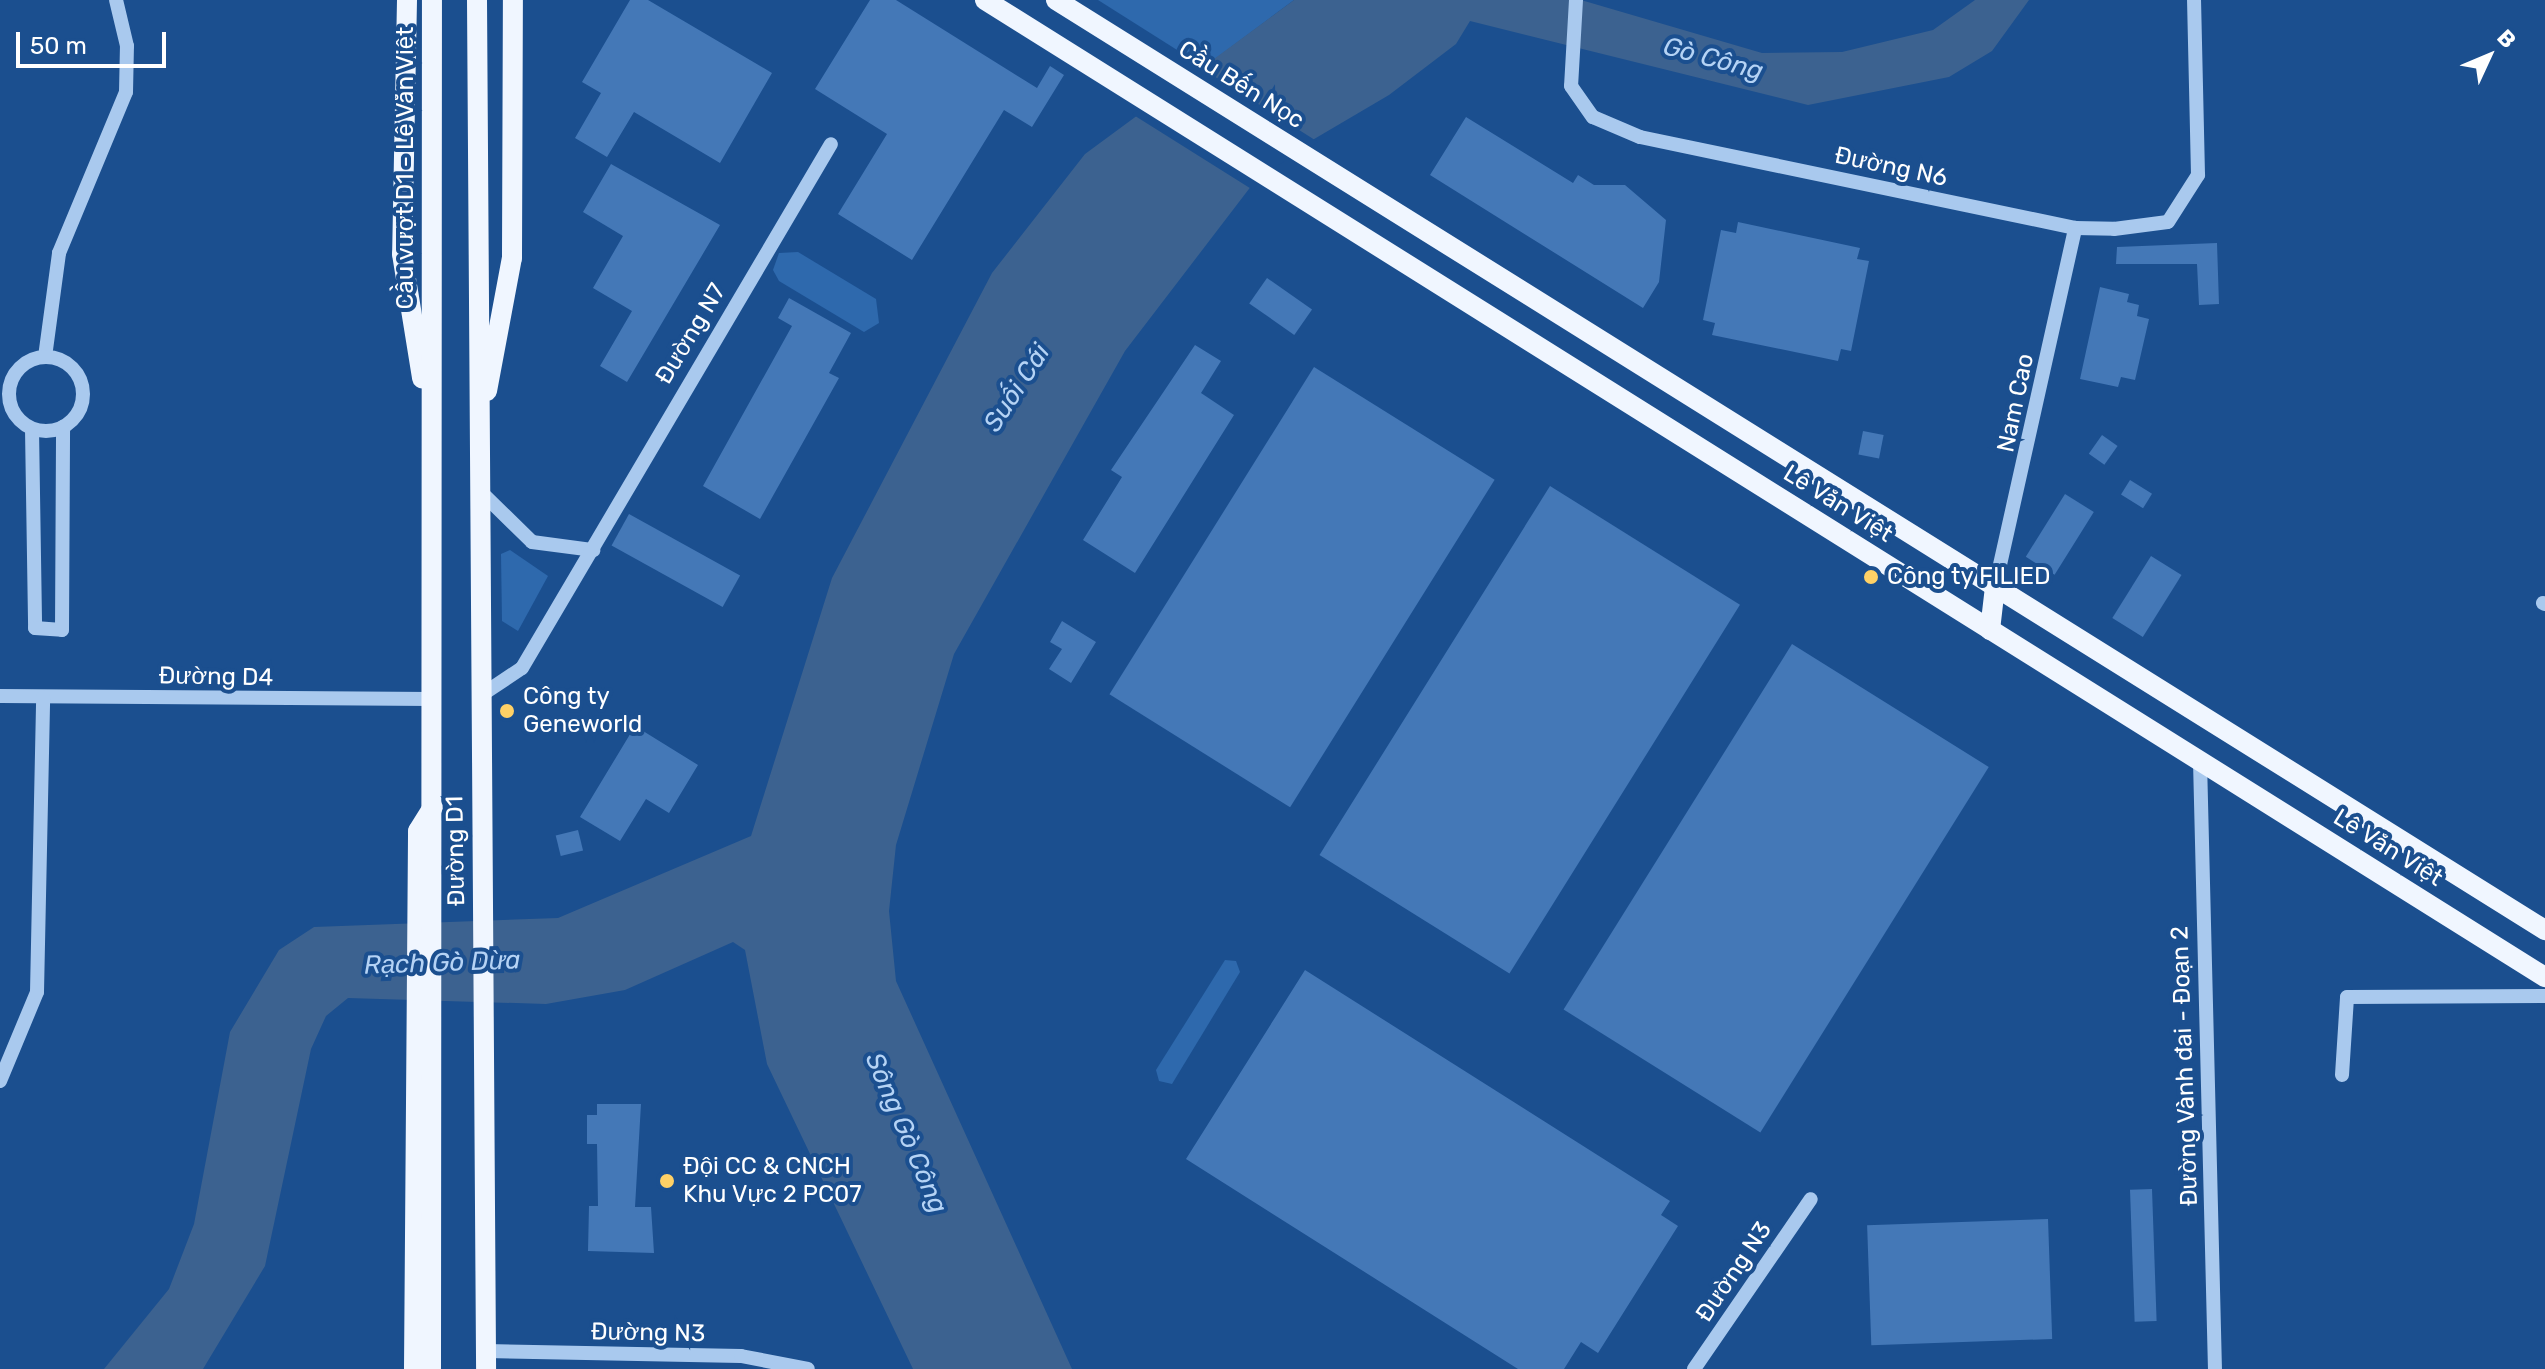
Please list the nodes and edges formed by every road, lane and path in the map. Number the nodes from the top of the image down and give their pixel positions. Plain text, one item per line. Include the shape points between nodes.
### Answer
1 (116, 0) edge
2 (407, 0) edge
3 (432, 0) edge
4 (477, 0) edge
5 (513, 0) edge
6 (985, 0) edge
7 (1056, 0) edge
8 (1576, 0) edge
9 (2194, 0) edge
10 (831, 144) dead end
11 (1328, 170) joint
12 (2075, 228) junction
13 (432, 336) joint
14 (45, 357) junction
15 (4, 396) edge
16 (63, 427) junction
17 (32, 429) junction
18 (480, 431) junction
19 (431, 434) junction
20 (480, 491) junction
21 (593, 550) junction
22 (1995, 587) junction
23 (1990, 630) junction
24 (0, 696) edge
25 (480, 696) junction
26 (43, 697) junction
27 (431, 699) junction
28 (2200, 761) junction
29 (2545, 930) edge
30 (2545, 977) edge
31 (2545, 996) edge
32 (424, 1072) junction
33 (2342, 1075) dead end
34 (0, 1081) edge
35 (1811, 1199) dead end
36 (486, 1360) edge
37 (414, 1369) edge
38 (431, 1369) edge
39 (808, 1369) edge
40 (1694, 1369) edge
41 (2215, 1369) edge

1 - 14 street via 127,46 126,92 59,253
2 - 19 main road via 402,254
3 - 13 main road, Cầu vượt D1 - Lê Văn Việt
4 - 18 main road, Đường D1
5 - 18 main road via 512,258
6 - 23 main road, Lê Văn Việt
7 - 11 main road, Cầu Bến Nọc
8 - 12 street, Đường N6 via 1571,86 1593,117 1640,137
9 - 12 street, Đường N6 via 2198,175 2168,222
10 - 21 street, Đường N7
11 - 22 main road, Lê Văn Việt
12 - 22 street, Nam Cao
13 - 19 main road, Đường D1
14 - 15 street via 20,367
14 - 16 street via 68,365 81,382 82,403
15 - 17 street
16 - 17 street
16 - 17 street via 62,630 35,628
18 - 20 main road, Đường D1
19 - 27 main road, Đường D1
20 - 21 street via 532,542
20 - 25 main road, Đường D1
21 - 25 street, Đường N7 via 522,668
22 - 23 main road
22 - 29 main road, Lê Văn Việt
23 - 28 main road, Lê Văn Việt
24 - 26 street, Đường D4
25 - 36 main road, Đường D1
26 - 27 street, Đường D4
26 - 34 street via 37,992
27 - 32 main road, Đường D1 via 433,807 426,857
28 - 30 main road, Lê Văn Việt
28 - 41 street, Đường Vành đai - Đoạn 2
31 - 33 street via 2347,997
32 - 37 main road, Đường D1
32 - 38 main road, Đường D1
35 - 40 street, Đường N3
36 - 39 street, Đường N3 via 741,1356

